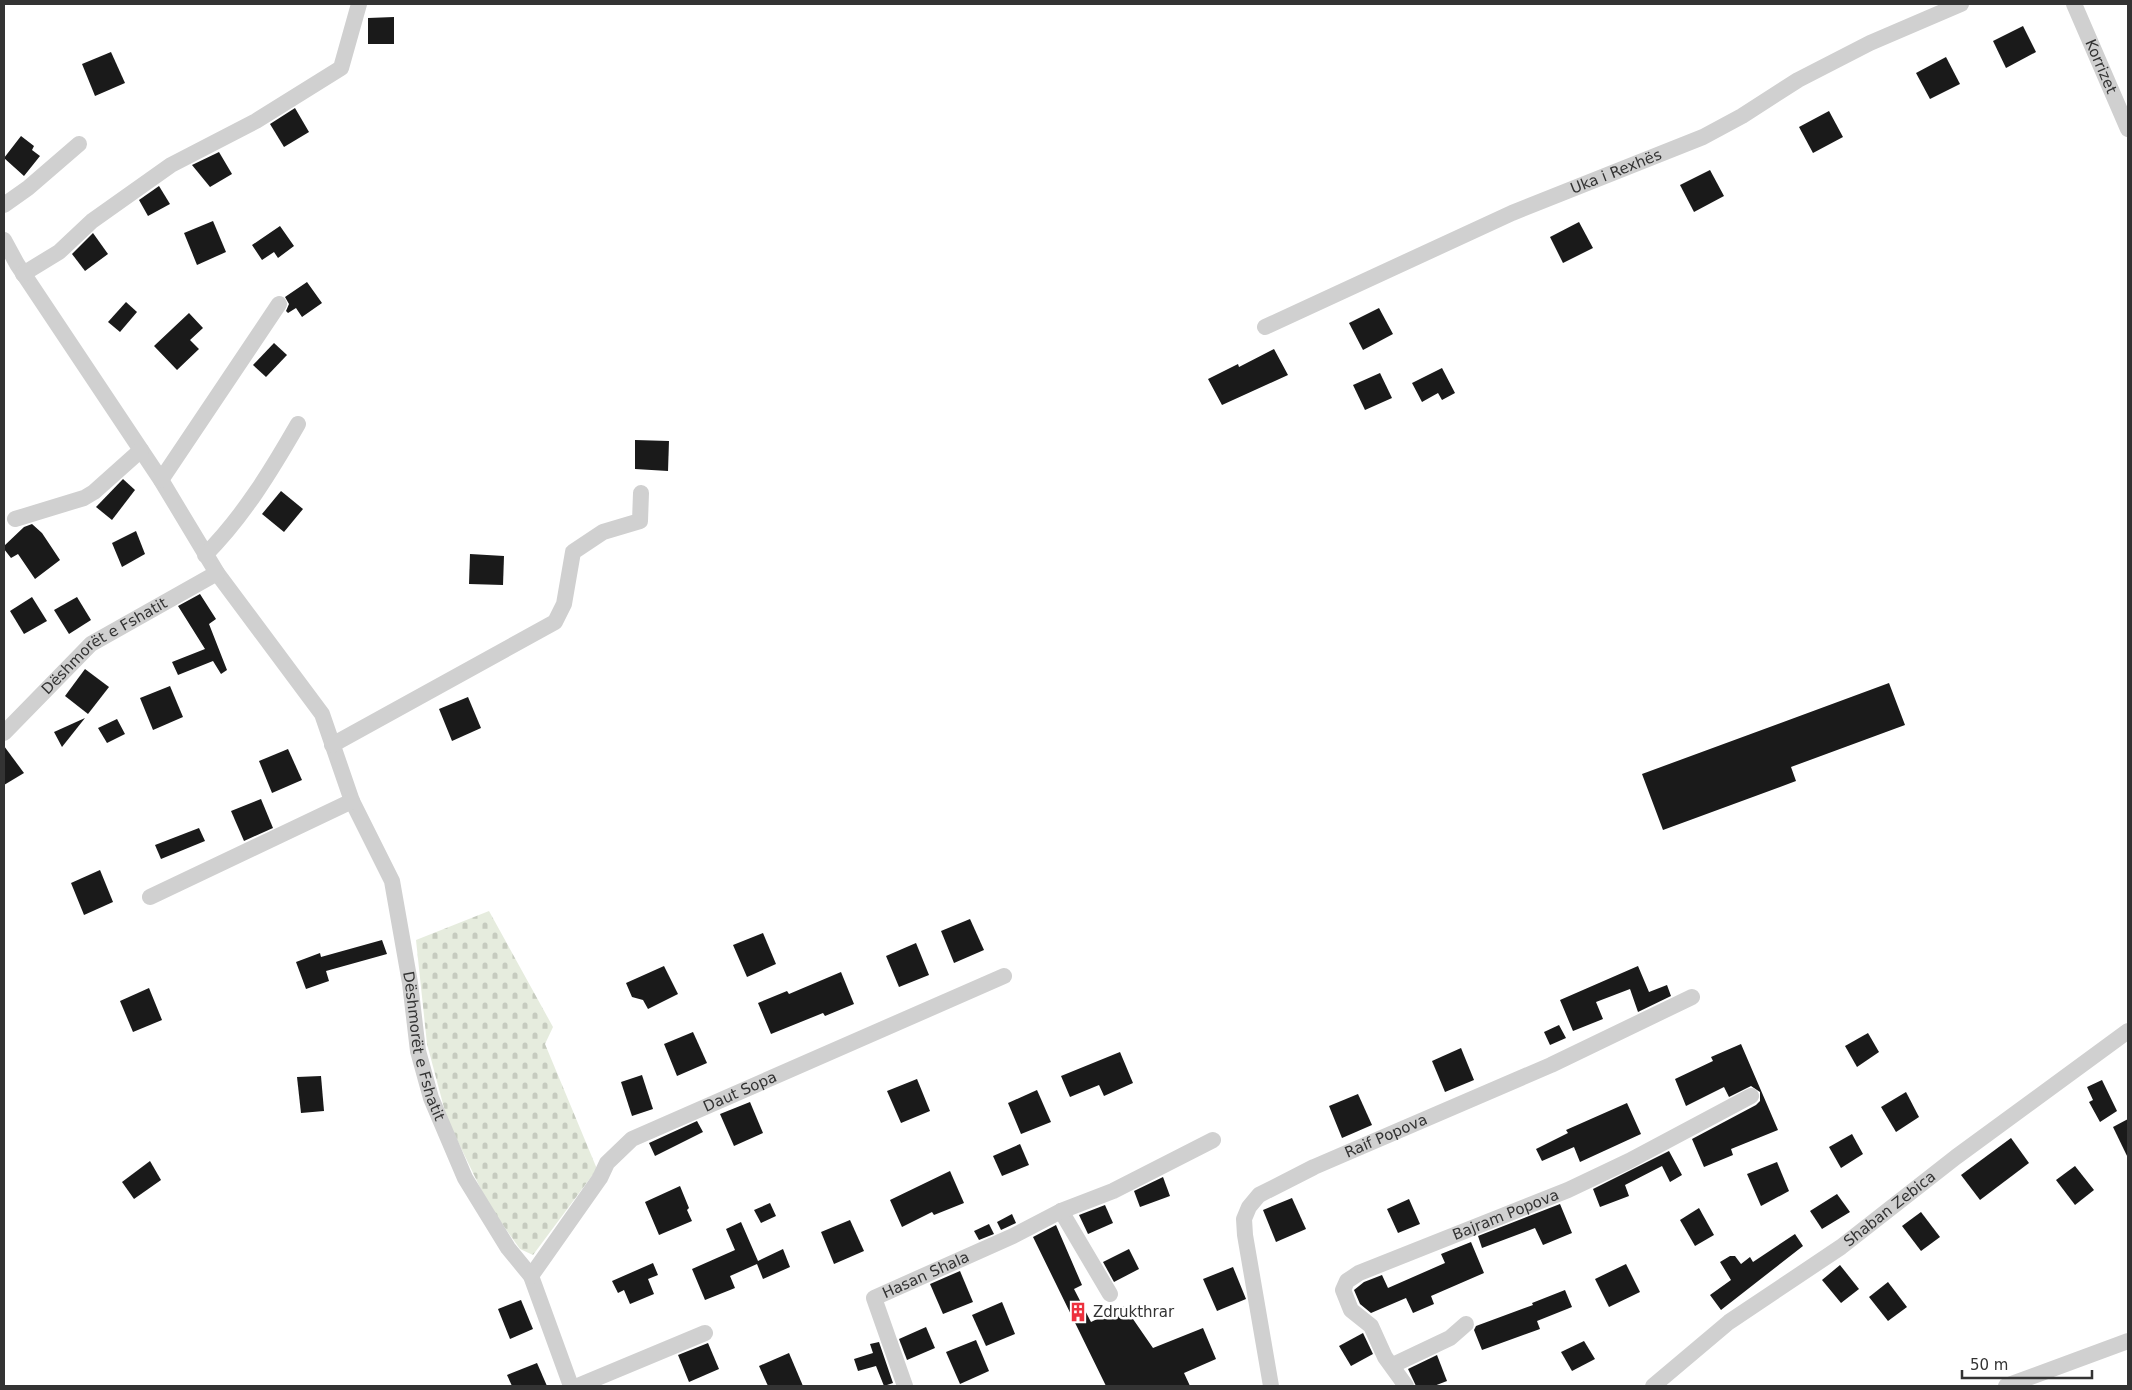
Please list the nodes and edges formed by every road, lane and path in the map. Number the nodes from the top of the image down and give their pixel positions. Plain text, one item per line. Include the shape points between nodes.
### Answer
1 (359, 4) edge
2 (1961, 4) edge
3 (2074, 4) edge
4 (2128, 128) edge
5 (79, 144) dead end
6 (4, 205) edge
7 (4, 240) edge
8 (23, 274) junction
9 (279, 304) dead end
10 (1266, 327) dead end
11 (298, 424) dead end
12 (141, 450) junction
13 (161, 480) junction
14 (641, 493) dead end
15 (15, 519) dead end
16 (205, 555) junction
17 (217, 573) junction
18 (4, 733) edge
19 (332, 744) junction
20 (352, 801) junction
21 (150, 897) dead end
22 (1004, 976) dead end
23 (1692, 997) dead end
24 (2128, 1031) edge
25 (1751, 1096) dead end
26 (1213, 1140) dead end
27 (1061, 1211) junction
28 (531, 1276) junction
29 (1110, 1294) dead end
30 (1466, 1324) dead end
31 (705, 1333) dead end
32 (2128, 1341) edge
33 (1393, 1365) junction
34 (571, 1386) edge
35 (578, 1386) edge
36 (905, 1386) edge
37 (1270, 1386) edge
38 (1406, 1386) edge
39 (1653, 1386) edge
40 (2006, 1386) edge

1 - 8 street via 341,68 256,121 171,165 92,221 59,252
2 - 10 street, Uka i Rexhës via 1896,31 1798,80 1703,137 1512,213
3 - 4 street, Korrizet
5 - 6 street
7 - 8 street, Dëshmorët e Fshatit
8 - 12 street, Dëshmorët e Fshatit
9 - 13 street
11 - 16 street via 230,531
12 - 13 street, Dëshmorët e Fshatit
12 - 15 street via 84,498
13 - 16 street, Dëshmorët e Fshatit
14 - 19 street via 640,522 603,532 573,552 564,604 555,622
16 - 17 street, Dëshmorët e Fshatit
17 - 18 street, Dëshmorët e Fshatit via 92,644
17 - 19 street, Dëshmorët e Fshatit via 314,702 322,714
19 - 20 street, Dëshmorët e Fshatit
20 - 21 street
20 - 28 street, Dëshmorët e Fshatit via 392,882 418,1051 430,1098 465,1178 508,1248
22 - 28 street, Daut Sopa via 632,1139 607,1163
23 - 37 street, Raif Popova via 1551,1065 1314,1167 1259,1195 1244,1219
24 - 39 street, Shaban Zebica via 1956,1157 1841,1247 1729,1322
25 - 33 street, Bajram Popova via 1568,1190 1359,1273 1347,1281 1343,1290 1347,1302 1371,1326 1385,1357
26 - 27 street, Hasan Shala via 1113,1190
27 - 29 street
27 - 36 street, Hasan Shala via 874,1298
28 - 34 street, Dëshmorët e Fshatit
30 - 33 street via 1450,1338
31 - 35 street
32 - 40 street
33 - 38 street, Bajram Popova

